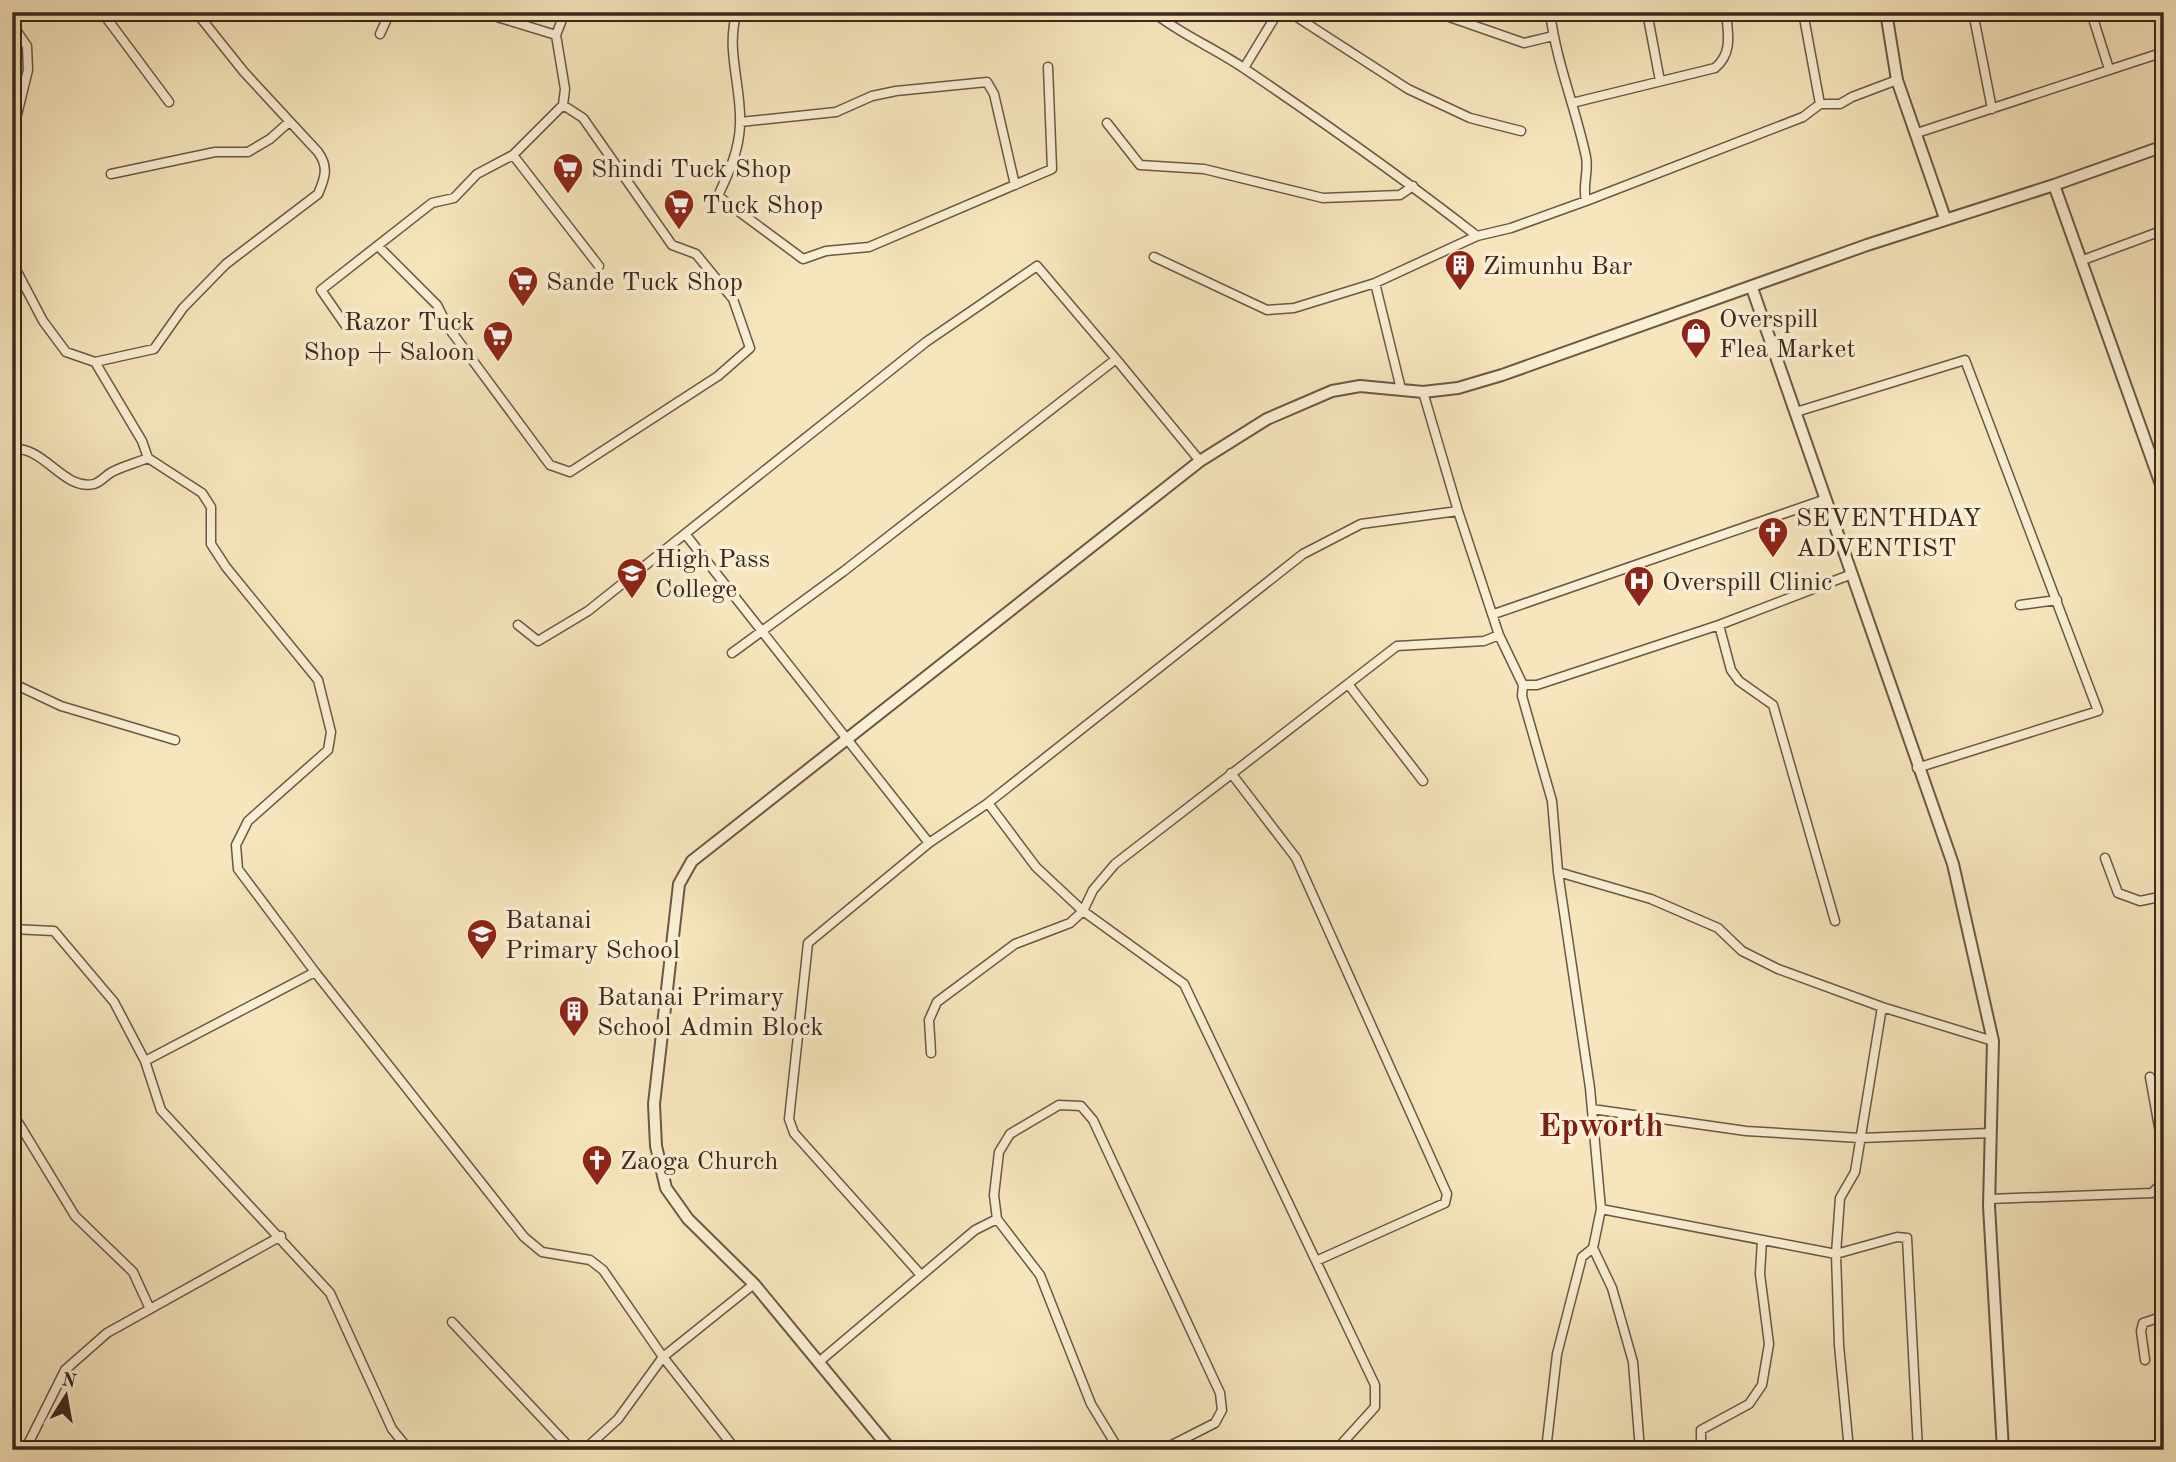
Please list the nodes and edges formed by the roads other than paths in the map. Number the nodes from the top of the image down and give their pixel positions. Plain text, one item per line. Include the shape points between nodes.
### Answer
1 (102, 12) edge
2 (196, 12) edge
3 (390, 12) edge
4 (481, 12) edge
5 (565, 12) edge
6 (737, 12) edge
7 (1153, 12) edge
8 (1279, 12) edge
9 (1289, 12) edge
10 (1435, 12) edge
11 (1550, 12) edge
12 (1647, 12) edge
13 (1726, 12) edge
14 (1803, 12) edge
15 (1886, 12) edge
16 (1973, 12) edge
17 (2091, 12) edge
18 (12, 24) edge
19 (380, 34) dead end
20 (556, 36) junction
21 (1553, 36) junction
22 (2164, 52) edge
23 (1048, 67) dead end
24 (1244, 68) junction
25 (2109, 69) junction
26 (1897, 80) junction
27 (1660, 81) junction
28 (169, 102) dead end
29 (1572, 103) junction
30 (1820, 104) junction
31 (563, 105) junction
32 (1992, 109) junction
33 (289, 122) junction
34 (740, 122) junction
35 (1108, 123) dead end
36 (1521, 131) dead end
37 (1917, 133) junction
38 (12, 135) edge
39 (2164, 146) edge
40 (513, 155) junction
41 (111, 174) dead end
42 (1016, 185) junction
43 (2054, 185) junction
44 (1413, 186) junction
45 (1586, 201) junction
46 (1945, 218) junction
47 (2164, 230) edge
48 (1476, 236) junction
49 (378, 246) junction
50 (1154, 257) dead end
51 (2083, 260) junction
52 (12, 262) edge
53 (599, 266) dead end
54 (1375, 283) junction
55 (1752, 288) junction
56 (346, 326) dead end
57 (1116, 359) junction
58 (95, 362) junction
59 (1401, 388) junction
60 (1423, 392) junction
61 (1796, 412) junction
62 (12, 449) edge
63 (148, 458) junction
64 (1200, 461) junction
65 (2164, 493) edge
66 (1826, 499) junction
67 (1458, 511) junction
68 (686, 535) junction
69 (1852, 574) junction
70 (2057, 600) junction
71 (2020, 605) dead end
72 (1493, 614) junction
73 (518, 625) dead end
74 (1719, 625) junction
75 (763, 629) junction
76 (1499, 635) junction
77 (732, 653) dead end
78 (12, 683) edge
79 (1348, 684) junction
80 (1523, 685) junction
81 (845, 739) junction
82 (175, 740) dead end
83 (1917, 768) junction
84 (1231, 773) junction
85 (1423, 781) dead end
86 (988, 803) junction
87 (929, 844) junction
88 (2105, 858) dead end
89 (1558, 872) junction
90 (2164, 896) edge
91 (1083, 911) junction
92 (1835, 920) dead end
93 (12, 929) edge
94 (315, 972) junction
95 (1882, 1007) junction
96 (1993, 1041) junction
97 (932, 1053) dead end
98 (145, 1061) junction
99 (2150, 1077) dead end
100 (1592, 1109) junction
101 (13, 1114) edge
102 (1990, 1133) junction
103 (1860, 1138) junction
104 (2164, 1155) edge
105 (2164, 1181) edge
106 (1989, 1199) junction
107 (1601, 1209) junction
108 (998, 1219) junction
109 (281, 1236) junction
110 (1762, 1240) junction
111 (1593, 1248) junction
112 (1836, 1254) junction
113 (1316, 1261) junction
114 (920, 1274) junction
115 (754, 1284) junction
116 (150, 1309) junction
117 (2164, 1316) edge
118 (452, 1322) dead end
119 (663, 1357) junction
120 (2145, 1360) dead end
121 (820, 1361) junction
122 (25, 1450) edge
123 (409, 1450) edge
124 (572, 1450) edge
125 (583, 1450) edge
126 (736, 1450) edge
127 (891, 1450) edge
128 (1119, 1450) edge
129 (1163, 1450) edge
130 (1336, 1450) edge
131 (1546, 1450) edge
132 (1640, 1450) edge
133 (1701, 1450) edge
134 (1849, 1450) edge
135 (1918, 1450) edge
136 (2003, 1450) edge

1 - 28 street
2 - 33 street
3 - 19 street
4 - 20 street
5 - 20 street
6 - 34 street via 731,31
7 - 24 street via 1177,31
8 - 24 street
9 - 36 street via 1408,89 1470,118
10 - 21 street via 1524,43
11 - 21 street
12 - 27 street
13 - 27 street via 1726,59 1715,68
14 - 30 street
15 - 26 street
16 - 32 street
17 - 25 street
18 - 38 street via 27,46 28,70
20 - 31 street via 565,89
21 - 29 street
22 - 25 street
23 - 42 street via 1052,169
24 - 44 street
25 - 32 street
26 - 30 street via 1840,104
26 - 37 street
27 - 29 street
29 - 45 street via 1587,161
30 - 45 street via 1803,117
31 - 40 street
31 - 49 street via 583,118 672,245 696,254 733,299 750,348 718,376 570,472 560,469 550,465 519,424 437,305
32 - 37 street
33 - 41 street via 248,152 215,152
33 - 58 street via 326,162 318,194 226,264 183,309 154,349
34 - 42 street via 836,112 896,91 987,82
34 - 42 street via 737,156 718,196 803,259 826,251 869,247
35 - 44 street via 1140,165 1204,169 1323,198 1400,195
37 - 46 street
39 - 43 street
40 - 49 street via 477,174 454,198 432,203
40 - 53 street
43 - 46 street
43 - 51 street
44 - 48 street
45 - 48 street
46 - 55 street
47 - 51 street
48 - 54 street
49 - 56 street via 321,289
50 - 54 street via 1267,310 1294,308
51 - 65 street
52 - 58 street via 43,321 66,352
54 - 59 street
55 - 60 street via 1502,375
55 - 61 street
57 - 64 street
57 - 68 street via 1037,266 926,342
57 - 75 street
58 - 63 street
59 - 60 street
59 - 64 street via 1360,386 1332,391 1267,419
60 - 67 street
61 - 66 street
61 - 70 street via 1965,360
62 - 63 street via 50,463 74,483 95,484 113,471
63 - 94 street via 202,494 211,507 212,544 219,556 318,680 331,732 328,750 248,821 236,845 238,869
64 - 81 street
66 - 69 street
66 - 72 street
67 - 72 street
67 - 86 street via 1361,524 1303,554
68 - 73 street via 588,611 538,641
68 - 75 street
69 - 74 street
69 - 83 street
70 - 71 street
70 - 83 street via 2098,711
72 - 76 street
74 - 80 street via 1536,685
74 - 92 street via 1731,670 1773,705
75 - 77 street
75 - 81 street
76 - 79 street via 1483,641 1397,646
76 - 80 street
78 - 82 street via 61,706
79 - 84 street
79 - 85 street
80 - 89 street via 1522,696 1552,801
81 - 87 street
81 - 115 street via 692,861 679,884 654,1104 656,1146 666,1188 677,1206
83 - 96 street via 1952,864
84 - 91 street via 1115,864 1093,890
84 - 113 street via 1296,858 1447,1194 1445,1203
86 - 87 street
86 - 91 street via 1036,867
87 - 114 street via 808,943 789,1118 794,1133
88 - 90 street via 2118,893 2140,901
89 - 95 street via 1651,900 1718,928 1742,951 1778,968
89 - 100 street
91 - 97 street via 1070,923 1015,944 937,1002 929,1020
91 - 113 street via 1184,984
93 - 98 street via 54,931 114,1002
94 - 98 street
94 - 119 street via 524,1237 542,1252 590,1260 603,1270
95 - 96 street
95 - 103 street
96 - 102 street
98 - 109 street via 161,1111
99 - 104 street
100 - 103 street via 1746,1132
100 - 107 street
101 - 116 street via 75,1216 133,1272
102 - 103 street
102 - 106 street
103 - 112 street via 1855,1172 1840,1198
105 - 106 street via 2152,1193
106 - 136 street
107 - 110 street
107 - 111 street
108 - 114 street via 975,1230
108 - 128 street via 1040,1275 1091,1404
108 - 129 street via 994,1195 999,1152 1010,1134 1059,1105 1081,1105 1093,1120 1220,1393 1222,1410 1215,1423
109 - 116 street
109 - 123 street via 330,1293 392,1429
110 - 112 street
110 - 133 street via 1760,1274 1769,1344 1762,1385 1749,1404 1701,1430
111 - 131 street via 1582,1256 1557,1354
111 - 132 street via 1612,1288 1633,1363
112 - 134 street
112 - 135 street via 1907,1238
113 - 130 street via 1375,1385 1375,1407
114 - 121 street
115 - 119 street
115 - 121 street
116 - 122 street via 107,1333 65,1370
117 - 120 street via 2143,1323
118 - 124 street
119 - 125 street via 618,1419
119 - 126 street
121 - 127 street

